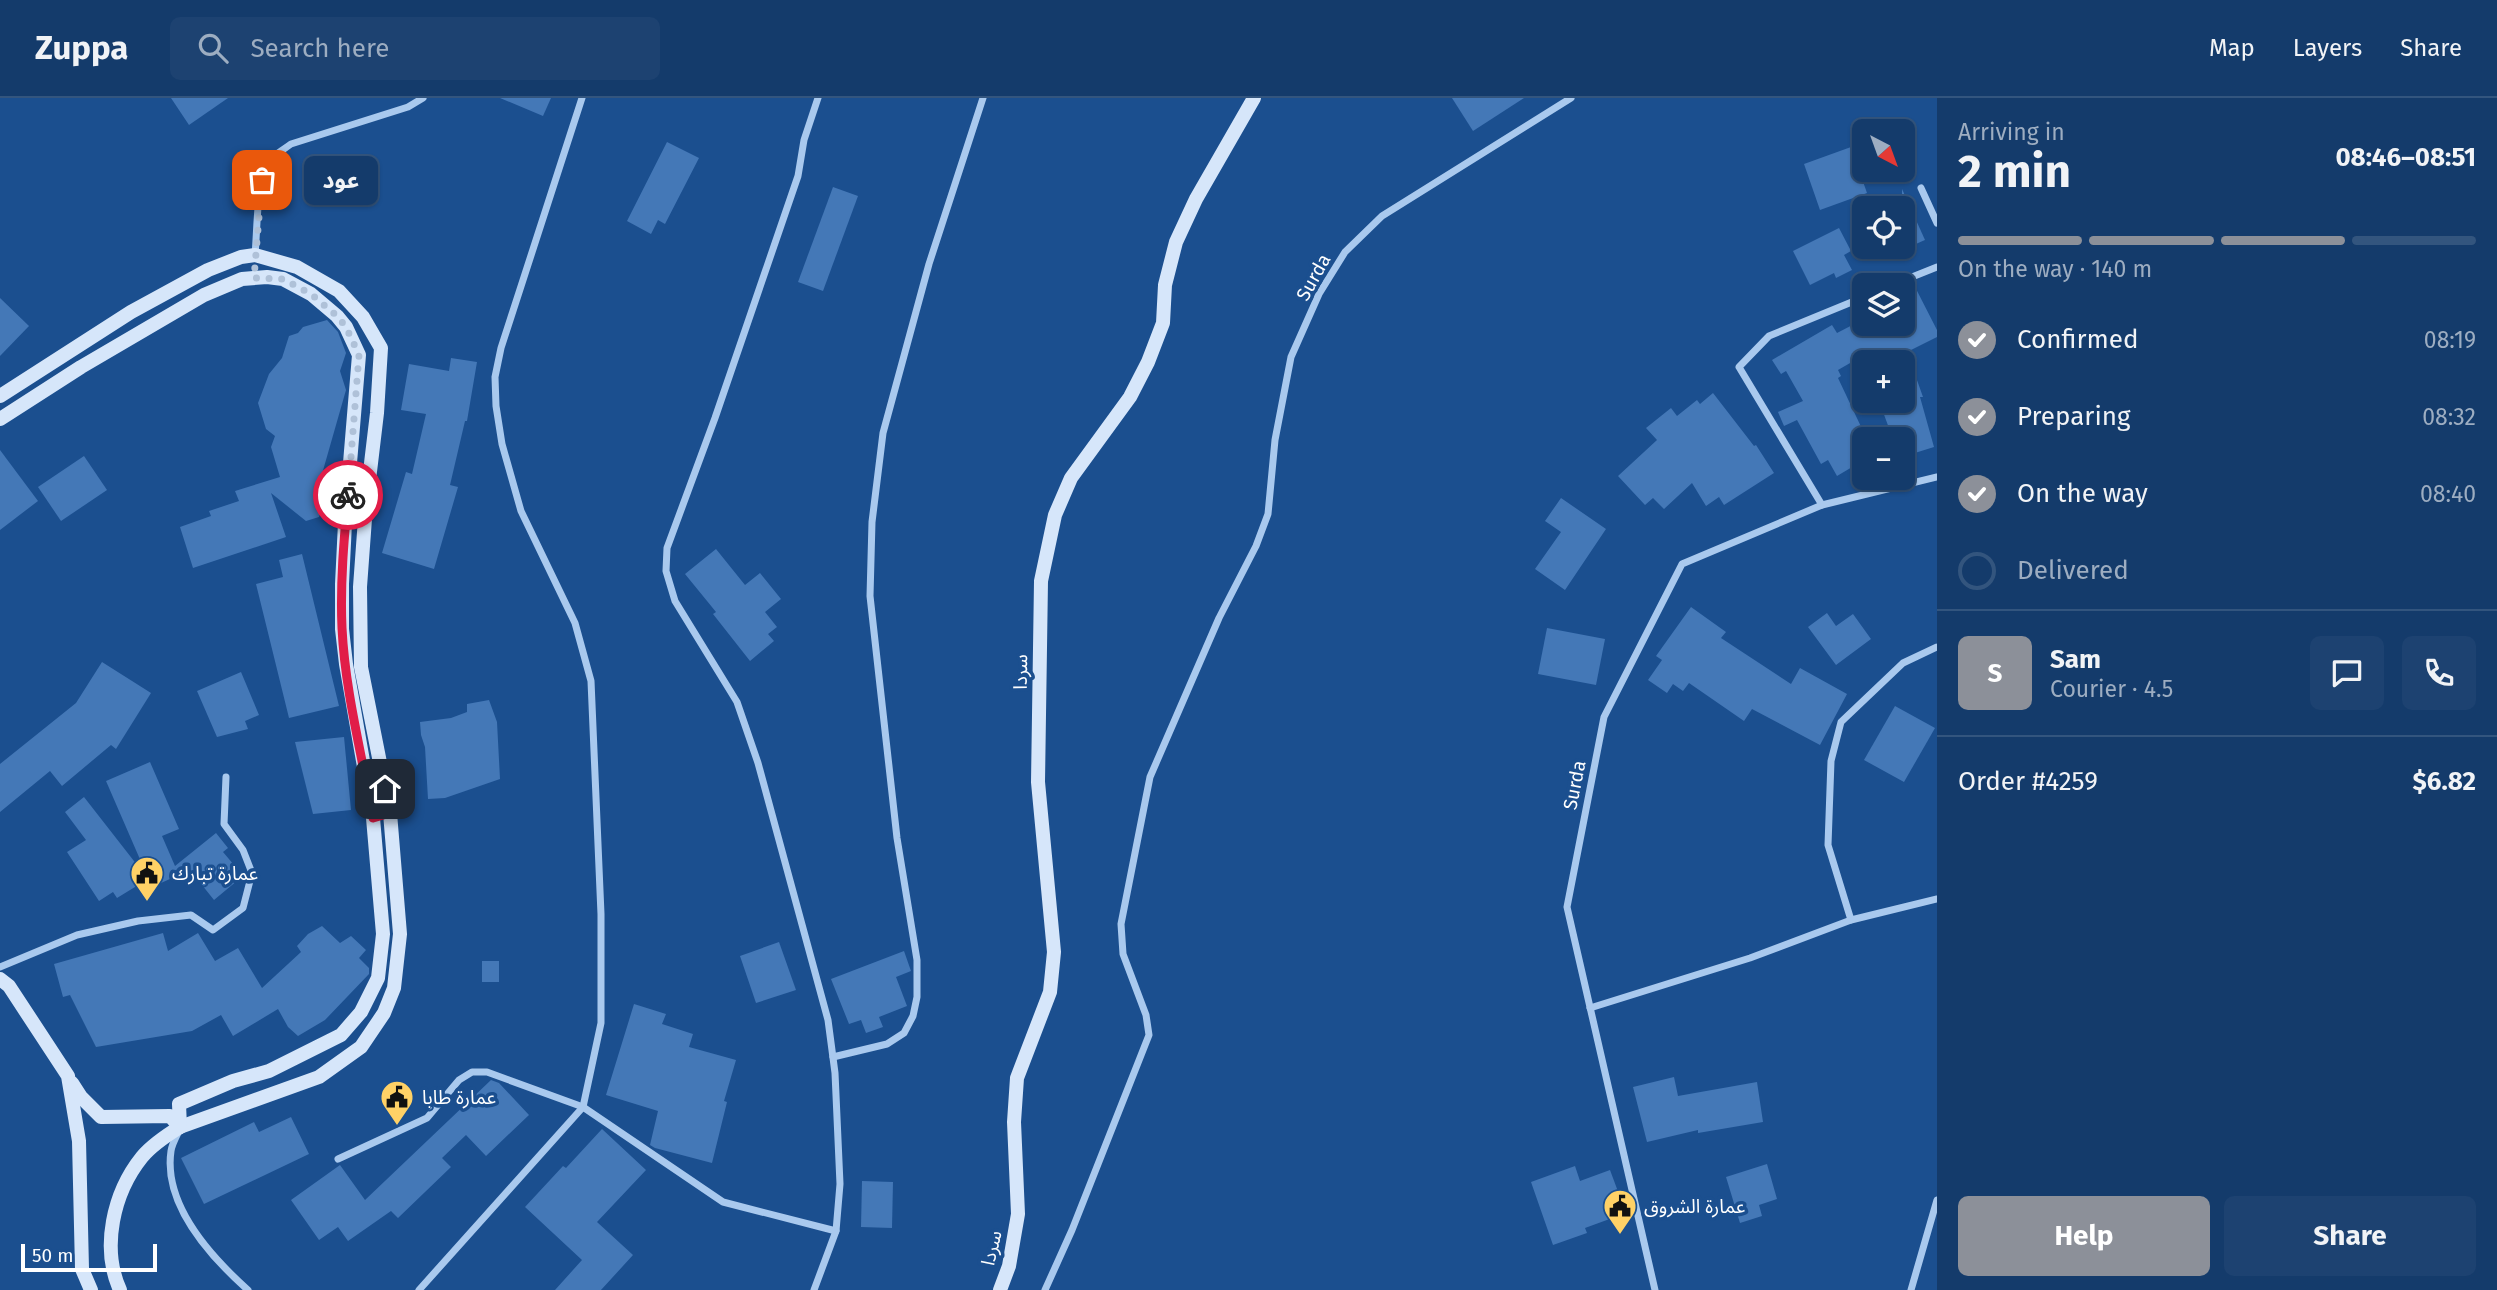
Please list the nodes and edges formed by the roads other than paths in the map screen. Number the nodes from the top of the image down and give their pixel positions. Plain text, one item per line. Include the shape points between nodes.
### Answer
1 (423, 98) edge
2 (582, 98) edge
3 (818, 98) edge
4 (983, 98) edge
5 (1254, 98) edge
6 (1571, 98) edge
7 (1922, 188) dead end
8 (1937, 223) edge
9 (255, 255) junction
10 (1937, 267) edge
11 (1915, 276) edge
12 (254, 278) junction
13 (1852, 302) edge
14 (0, 396) edge
15 (0, 419) edge
16 (1937, 477) edge
17 (1822, 505) junction
18 (1937, 647) edge
19 (226, 777) dead end
20 (390, 813) junction
21 (373, 818) junction
22 (1937, 899) edge
23 (1850, 920) junction
24 (0, 967) edge
25 (0, 979) edge
26 (1590, 1008) junction
27 (833, 1057) junction
28 (68, 1076) junction
29 (583, 1107) junction
30 (180, 1127) junction
31 (338, 1160) dead end
32 (1937, 1200) edge
33 (836, 1231) junction
34 (91, 1290) edge
35 (120, 1290) edge
36 (248, 1290) edge
37 (419, 1290) edge
38 (814, 1290) edge
39 (999, 1290) edge
40 (1045, 1290) edge
41 (1654, 1290) edge
42 (1911, 1290) edge

1 - 9 street via 408,107 291,144 276,154 262,180
2 - 29 street via 495,377 502,443 521,511 575,623 591,681 601,1023
3 - 27 street via 798,176 667,548 666,571 675,601 737,702 754,751 828,1020
4 - 27 street via 929,264 883,433 872,522 870,596 897,838 918,960 917,997 914,1016 904,1033 887,1044
5 - 39 main road, سردا via 1176,242 1165,285 1163,323 1148,362 1130,397 1071,478 1046,553 1041,582 1038,782 1054,951 1050,992 1017,1078 1018,1214 1009,1266
6 - 40 street, Surda via 1382,216 1345,252 1291,357 1275,440 1268,514 1150,777 1121,924 1123,954 1149,1035
7 - 8 street
9 - 12 main road
9 - 14 main road via 219,266 131,312
9 - 20 main road via 298,267 339,291 363,317 381,348 360,587 361,654
10 - 11 street
12 - 15 main road via 204,295
12 - 21 main road via 283,279 311,294 346,327 359,355 342,629
13 - 17 street via 1769,336 1739,367
16 - 17 street, Surda
17 - 26 street, Surda via 1682,564 1604,717 1567,907
18 - 23 street via 1903,663 1841,722 1831,761 1828,845
19 - 24 street via 224,824 243,850 252,873 243,908 213,930 191,915 138,921 77,935
20 - 21 main road
20 - 30 main road via 400,934 394,988 375,1028 361,1047 320,1077
21 - 30 main road via 382,948 377,978 361,1012 341,1035 269,1071 179,1104
22 - 23 street
23 - 26 street via 1750,958
25 - 28 main road
26 - 41 street, Surda
27 - 33 street via 840,1184
28 - 30 main road via 101,1117 170,1116
28 - 34 main road via 79,1141 82,1269
29 - 31 street via 487,1072 472,1072 459,1080 427,1118
29 - 33 street via 723,1202
29 - 37 street
30 - 35 main road via 143,1157 119,1199 110,1248
30 - 36 street via 171,1150 171,1178 188,1223 223,1268
32 - 42 street
33 - 38 street

